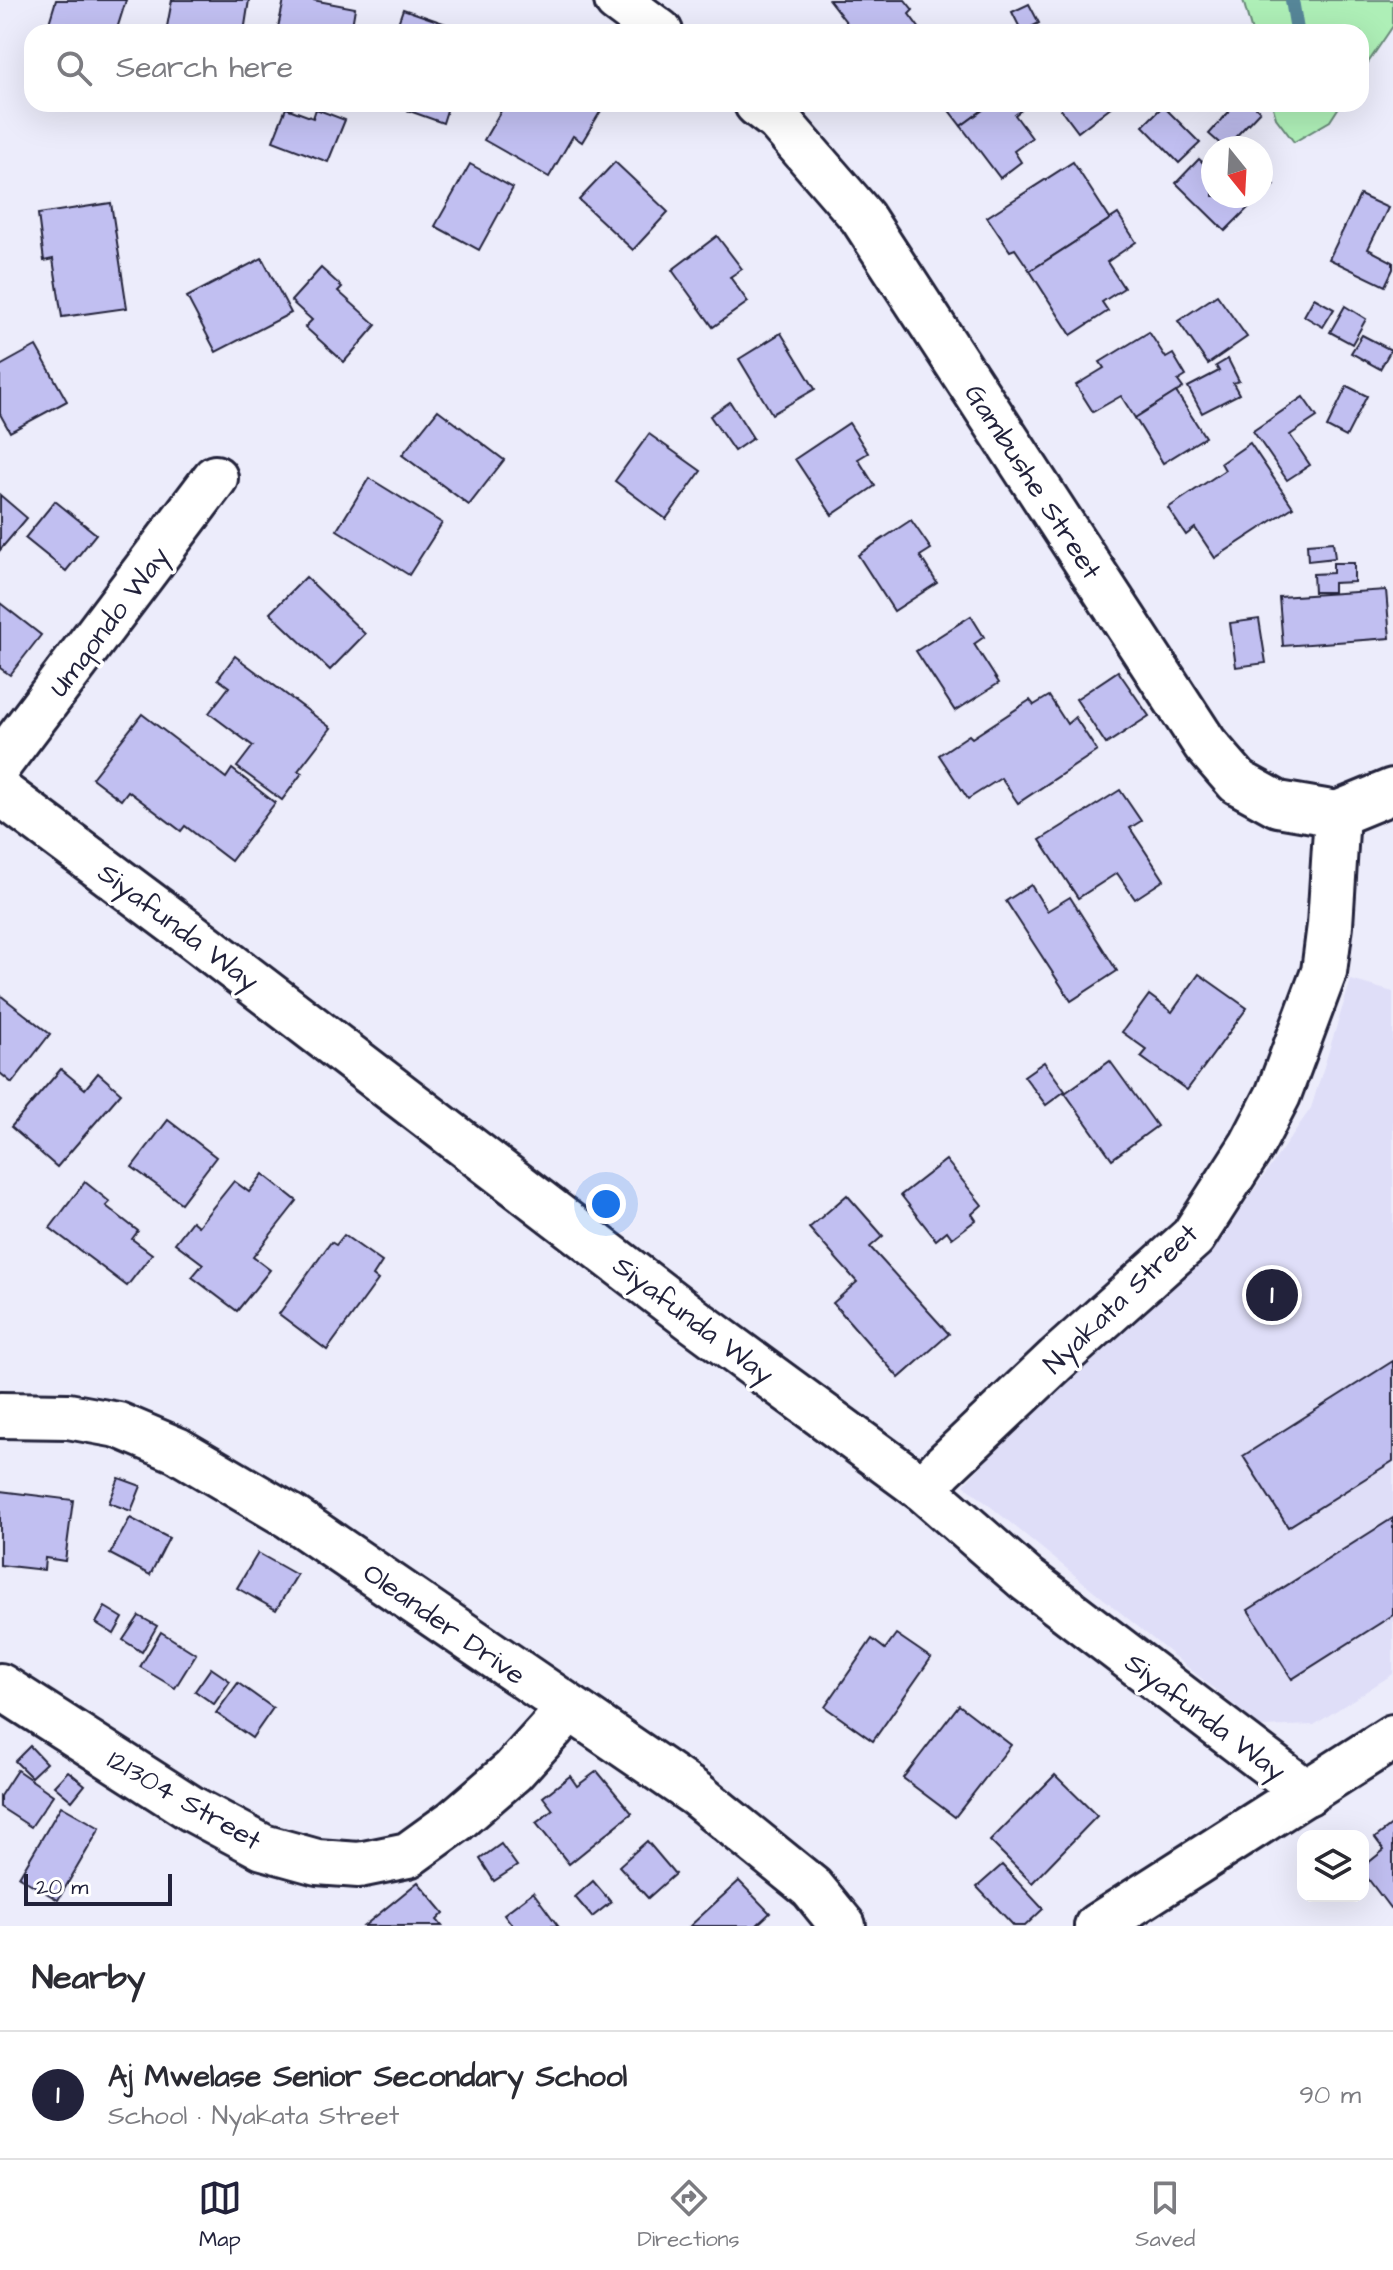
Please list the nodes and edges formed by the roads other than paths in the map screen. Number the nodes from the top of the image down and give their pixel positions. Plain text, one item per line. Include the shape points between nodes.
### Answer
1 (617, 0) edge
2 (649, 24) edge
3 (768, 112) edge
4 (215, 478) dead end
5 (0, 763) edge
6 (1393, 791) edge
7 (0, 792) edge
8 (1337, 814) junction
9 (0, 1415) edge
10 (923, 1489) junction
11 (0, 1686) edge
12 (569, 1709) junction
13 (1393, 1737) edge
14 (1307, 1793) junction
15 (843, 1926) edge
16 (1097, 1926) edge

1 - 2 street
3 - 8 street, Gambushe Street via 862,217 1205,744 1238,782 1278,804
4 - 5 street, Umqondo Way
6 - 8 street
7 - 10 street, Siyafunda Way
8 - 10 street, Nyakata Street via 1324,972 1278,1095 1252,1145 1193,1237
9 - 12 street, Oleander Drive via 68,1416 118,1425 177,1450 291,1517
10 - 14 street, Siyafunda Way via 1026,1579
11 - 12 street, 121304 Street via 192,1809 263,1847 317,1862 359,1865 408,1855 455,1821 513,1771
12 - 15 street, Oleander Drive via 696,1794 812,1888
13 - 14 street
14 - 16 street

